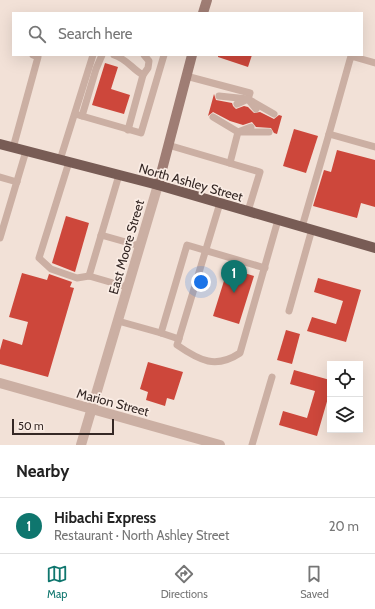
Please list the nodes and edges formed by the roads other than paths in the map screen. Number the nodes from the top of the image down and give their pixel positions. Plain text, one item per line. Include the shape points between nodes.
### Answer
1 (207, 0) edge
2 (203, 12) edge
3 (36, 56) edge
4 (93, 56) edge
5 (102, 56) edge
6 (117, 56) edge
7 (145, 56) edge
8 (164, 56) edge
9 (192, 56) edge
10 (375, 63) edge
11 (144, 75) junction
12 (186, 76) junction
13 (218, 96) dead end
14 (249, 96) junction
15 (226, 101) dead end
16 (237, 104) dead end
17 (256, 109) dead end
18 (265, 112) dead end
19 (274, 114) dead end
20 (79, 115) junction
21 (213, 117) dead end
22 (221, 119) dead end
23 (232, 122) dead end
24 (251, 127) dead end
25 (260, 129) dead end
26 (128, 130) junction
27 (238, 132) junction
28 (269, 132) dead end
29 (329, 134) junction
30 (0, 144) edge
31 (168, 145) junction
32 (375, 147) edge
33 (13, 148) junction
34 (26, 151) junction
35 (65, 161) junction
36 (230, 163) junction
37 (119, 175) junction
38 (0, 177) edge
39 (17, 182) junction
40 (158, 185) junction
41 (220, 203) junction
42 (248, 211) junction
43 (278, 220) junction
44 (307, 228) junction
45 (101, 235) junction
46 (0, 238) edge
47 (140, 246) junction
48 (375, 248) edge
49 (205, 251) junction
50 (265, 268) junction
51 (89, 276) junction
52 (127, 287) junction
53 (289, 311) dead end
54 (118, 321) junction
55 (161, 333) junction
56 (179, 339) junction
57 (272, 377) dead end
58 (0, 383) edge
59 (92, 409) junction
60 (81, 445) edge
61 (220, 445) edge
62 (252, 445) edge

1 - 2 street
3 - 33 lane via 38,57
4 - 20 lane
5 - 20 lane
6 - 11 lane
7 - 11 lane via 149,61
8 - 26 lane via 141,133
9 - 12 street, East Moore Street
10 - 29 lane via 351,56
11 - 26 lane
12 - 14 lane
12 - 31 street, East Moore Street
13 - 14 lane
14 - 15 lane
14 - 16 lane
14 - 17 lane
14 - 18 lane
14 - 19 lane
20 - 26 lane
20 - 35 lane
21 - 27 lane
22 - 27 lane
23 - 27 lane
24 - 27 lane
25 - 27 lane
27 - 28 lane
27 - 36 lane
29 - 32 lane
29 - 44 lane
30 - 33 main road, North Ashley Street
31 - 36 lane
31 - 40 street, East Moore Street
33 - 34 main road, North Ashley Street
34 - 35 main road, North Ashley Street
34 - 39 lane
35 - 37 main road, North Ashley Street
35 - 51 lane via 39,258 51,269 77,278
36 - 42 lane via 260,172
37 - 40 main road, North Ashley Street
37 - 45 lane
38 - 39 lane
39 - 46 lane
40 - 41 main road, North Ashley Street
40 - 47 street, East Moore Street
41 - 42 main road, North Ashley Street
41 - 49 lane
42 - 43 main road, North Ashley Street
43 - 44 main road, North Ashley Street
43 - 50 lane
44 - 48 main road, North Ashley Street
44 - 53 lane
45 - 47 lane
45 - 51 lane
47 - 52 street, East Moore Street
49 - 50 lane
49 - 55 lane via 187,245
49 - 56 lane
50 - 56 lane via 240,352 229,360 218,363 191,355 177,345
51 - 52 lane
52 - 54 street, East Moore Street
54 - 55 lane
54 - 59 street, East Moore Street
55 - 56 lane
57 - 62 lane
58 - 59 street, Marion Street
59 - 60 street, East Moore Street
59 - 61 street, Marion Street

